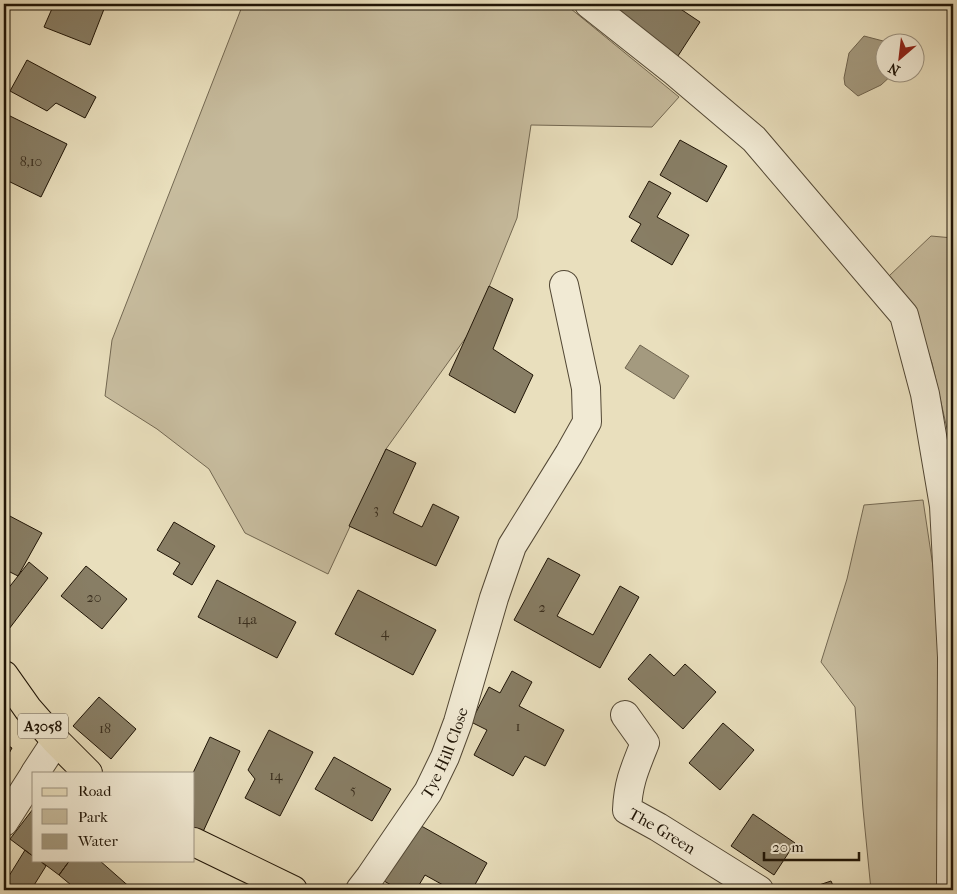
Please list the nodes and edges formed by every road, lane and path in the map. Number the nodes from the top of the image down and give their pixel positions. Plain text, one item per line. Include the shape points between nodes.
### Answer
1 (589, 4) edge
2 (564, 284) dead end
3 (4, 675) edge
4 (626, 715) dead end
5 (56, 741) junction
6 (36, 772) edge
7 (87, 772) edge
8 (32, 779) edge
9 (4, 822) edge
10 (195, 842) edge
11 (293, 890) edge
12 (360, 890) edge
13 (759, 890) edge
14 (950, 890) edge

1 - 14 street via 754,139 904,315 925,394 944,506 952,656
2 - 12 street, Tye Hill Close via 586,388 587,422 512,546 445,757 428,792
3 - 5 main road, A3058
4 - 13 street, The Green via 645,743 632,775 628,810
5 - 6 street
5 - 7 main road, A3058
8 - 9 street
10 - 11 main road

